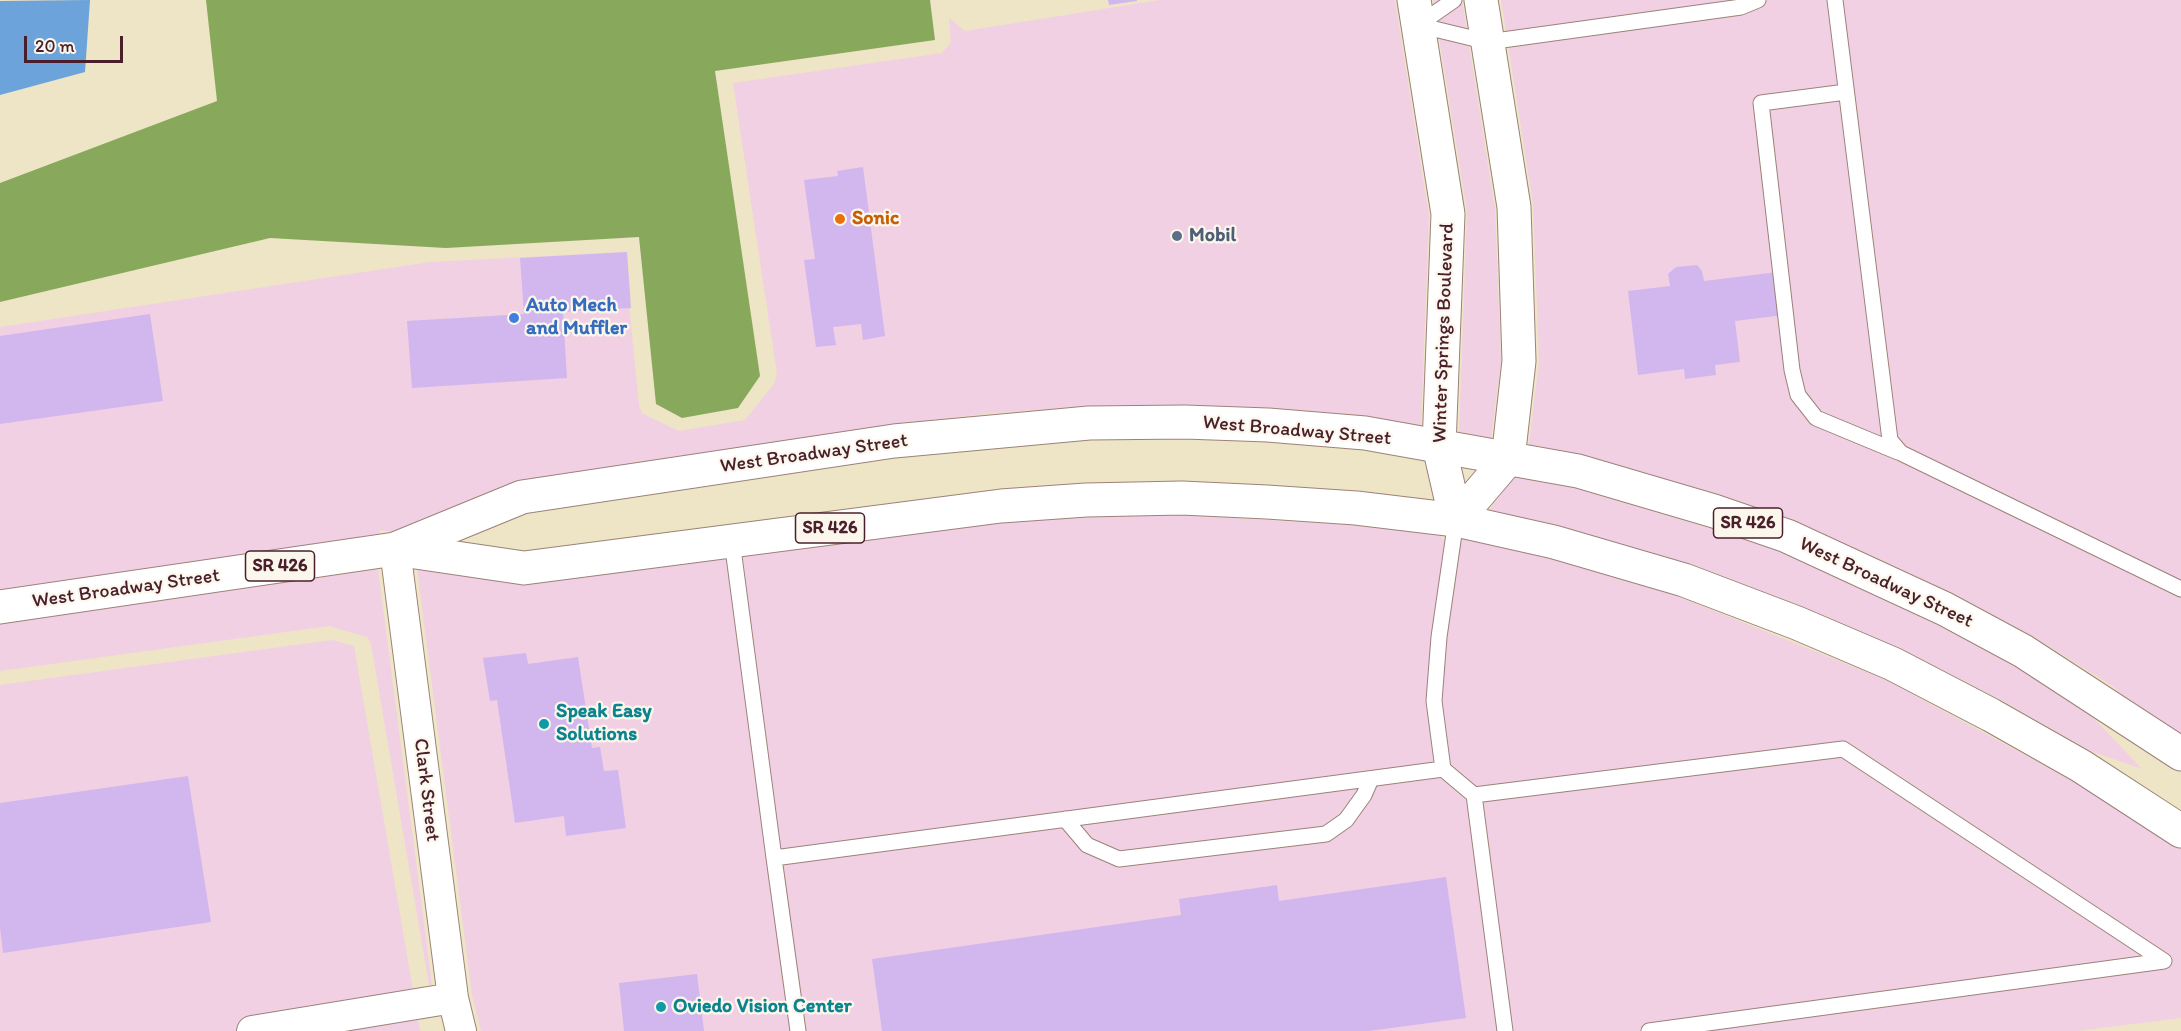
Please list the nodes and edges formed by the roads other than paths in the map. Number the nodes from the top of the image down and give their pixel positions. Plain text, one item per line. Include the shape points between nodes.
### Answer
1 (1454, 0) edge
2 (1481, 0) edge
3 (1758, 0) edge
4 (1835, 0) edge
5 (1416, 12) edge
6 (1488, 42) junction
7 (1846, 92) junction
8 (1439, 446) junction
9 (1901, 453) junction
10 (1508, 459) junction
11 (1456, 520) junction
12 (732, 541) junction
13 (395, 549) junction
14 (2181, 589) edge
15 (0, 607) edge
16 (2181, 754) edge
17 (1443, 769) junction
18 (1371, 779) junction
19 (1474, 795) junction
20 (1065, 819) junction
21 (2181, 831) edge
22 (774, 858) junction
23 (453, 998) junction
24 (252, 1031) edge
25 (461, 1031) edge
26 (798, 1031) edge
27 (1505, 1031) edge
28 (1649, 1031) edge

1 - 5 lane
2 - 6 main road
3 - 6 lane via 1741,7
4 - 7 lane
5 - 6 lane
5 - 8 main road, Winter Springs Boulevard via 1448,214
6 - 10 main road via 1514,207 1519,361
7 - 9 lane via 1887,424 1890,440
7 - 9 lane via 1761,103 1792,370 1798,395 1816,418
8 - 10 main road, West Broadway Street / SR 426
8 - 11 main road, Winter Springs Boulevard
8 - 13 main road, West Broadway Street / SR 426 via 1365,432 1185,422 1089,423 984,431 522,497
9 - 14 lane
10 - 11 main road
10 - 16 main road, West Broadway Street / SR 426 via 1578,471 1787,536 1945,609 2023,651
11 - 12 main road, West Broadway Street / SR 426 via 1356,508 1224,500 1086,500 1001,506
11 - 17 lane via 1434,701
11 - 21 main road, West Broadway Street / SR 426 via 1554,542 1684,580 1861,651 1991,715 2081,766
12 - 13 main road, West Broadway Street / SR 426 via 524,568
12 - 22 lane
13 - 15 main road, West Broadway Street / SR 426
13 - 23 street, Clark Street
17 - 18 lane
17 - 19 lane
18 - 20 lane
18 - 20 lane via 1346,820 1326,834 1119,859 1087,845
19 - 27 lane
19 - 28 lane via 1844,749 2164,961
20 - 22 lane
22 - 26 lane
23 - 24 street
23 - 25 street, Clark Street

